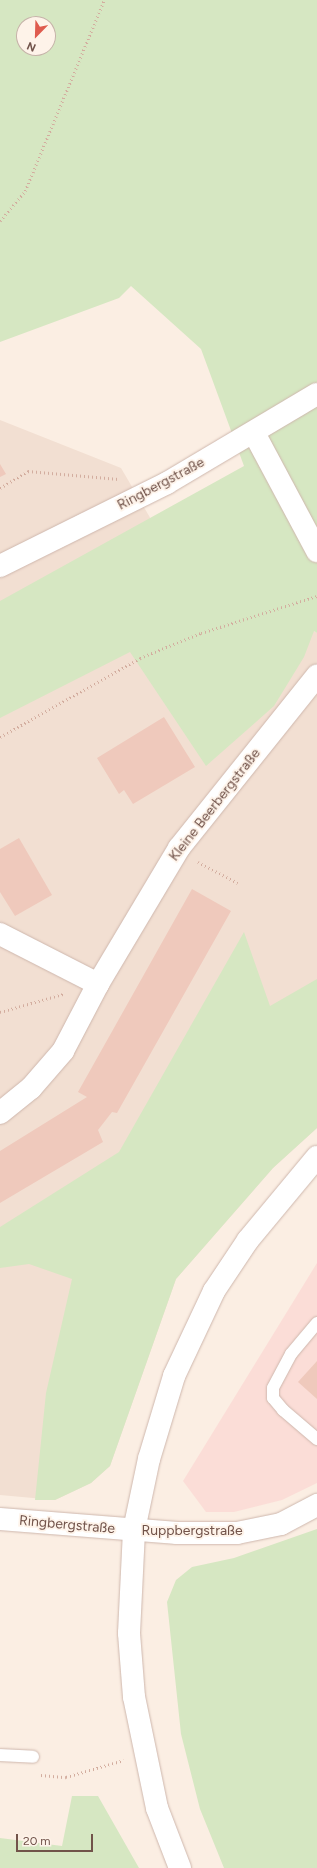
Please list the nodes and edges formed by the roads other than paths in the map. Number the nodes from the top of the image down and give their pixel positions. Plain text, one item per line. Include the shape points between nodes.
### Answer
1 (317, 394) edge
2 (254, 433) junction
3 (317, 551) edge
4 (0, 566) edge
5 (317, 676) edge
6 (0, 934) edge
7 (98, 984) junction
8 (0, 1113) edge
9 (317, 1157) edge
10 (317, 1323) edge
11 (317, 1439) edge
12 (317, 1505) edge
13 (0, 1519) edge
14 (134, 1530) junction
15 (0, 1755) edge
16 (33, 1757) dead end
17 (180, 1868) edge

1 - 2 street, Ringbergstraße
2 - 3 street
2 - 4 street, Ringbergstraße via 167,484
5 - 7 street, Kleine Beerbergstraße via 179,848
6 - 7 street
7 - 8 street, Kleine Beerbergstraße via 63,1051 30,1088
9 - 14 street via 252,1235 214,1291 174,1376 149,1459
10 - 11 lane via 291,1354 273,1388 273,1398
12 - 14 street, Ruppbergstraße via 281,1524 237,1533
13 - 14 street, Ringbergstraße
14 - 17 street via 129,1633 134,1697 157,1808
15 - 16 lane

